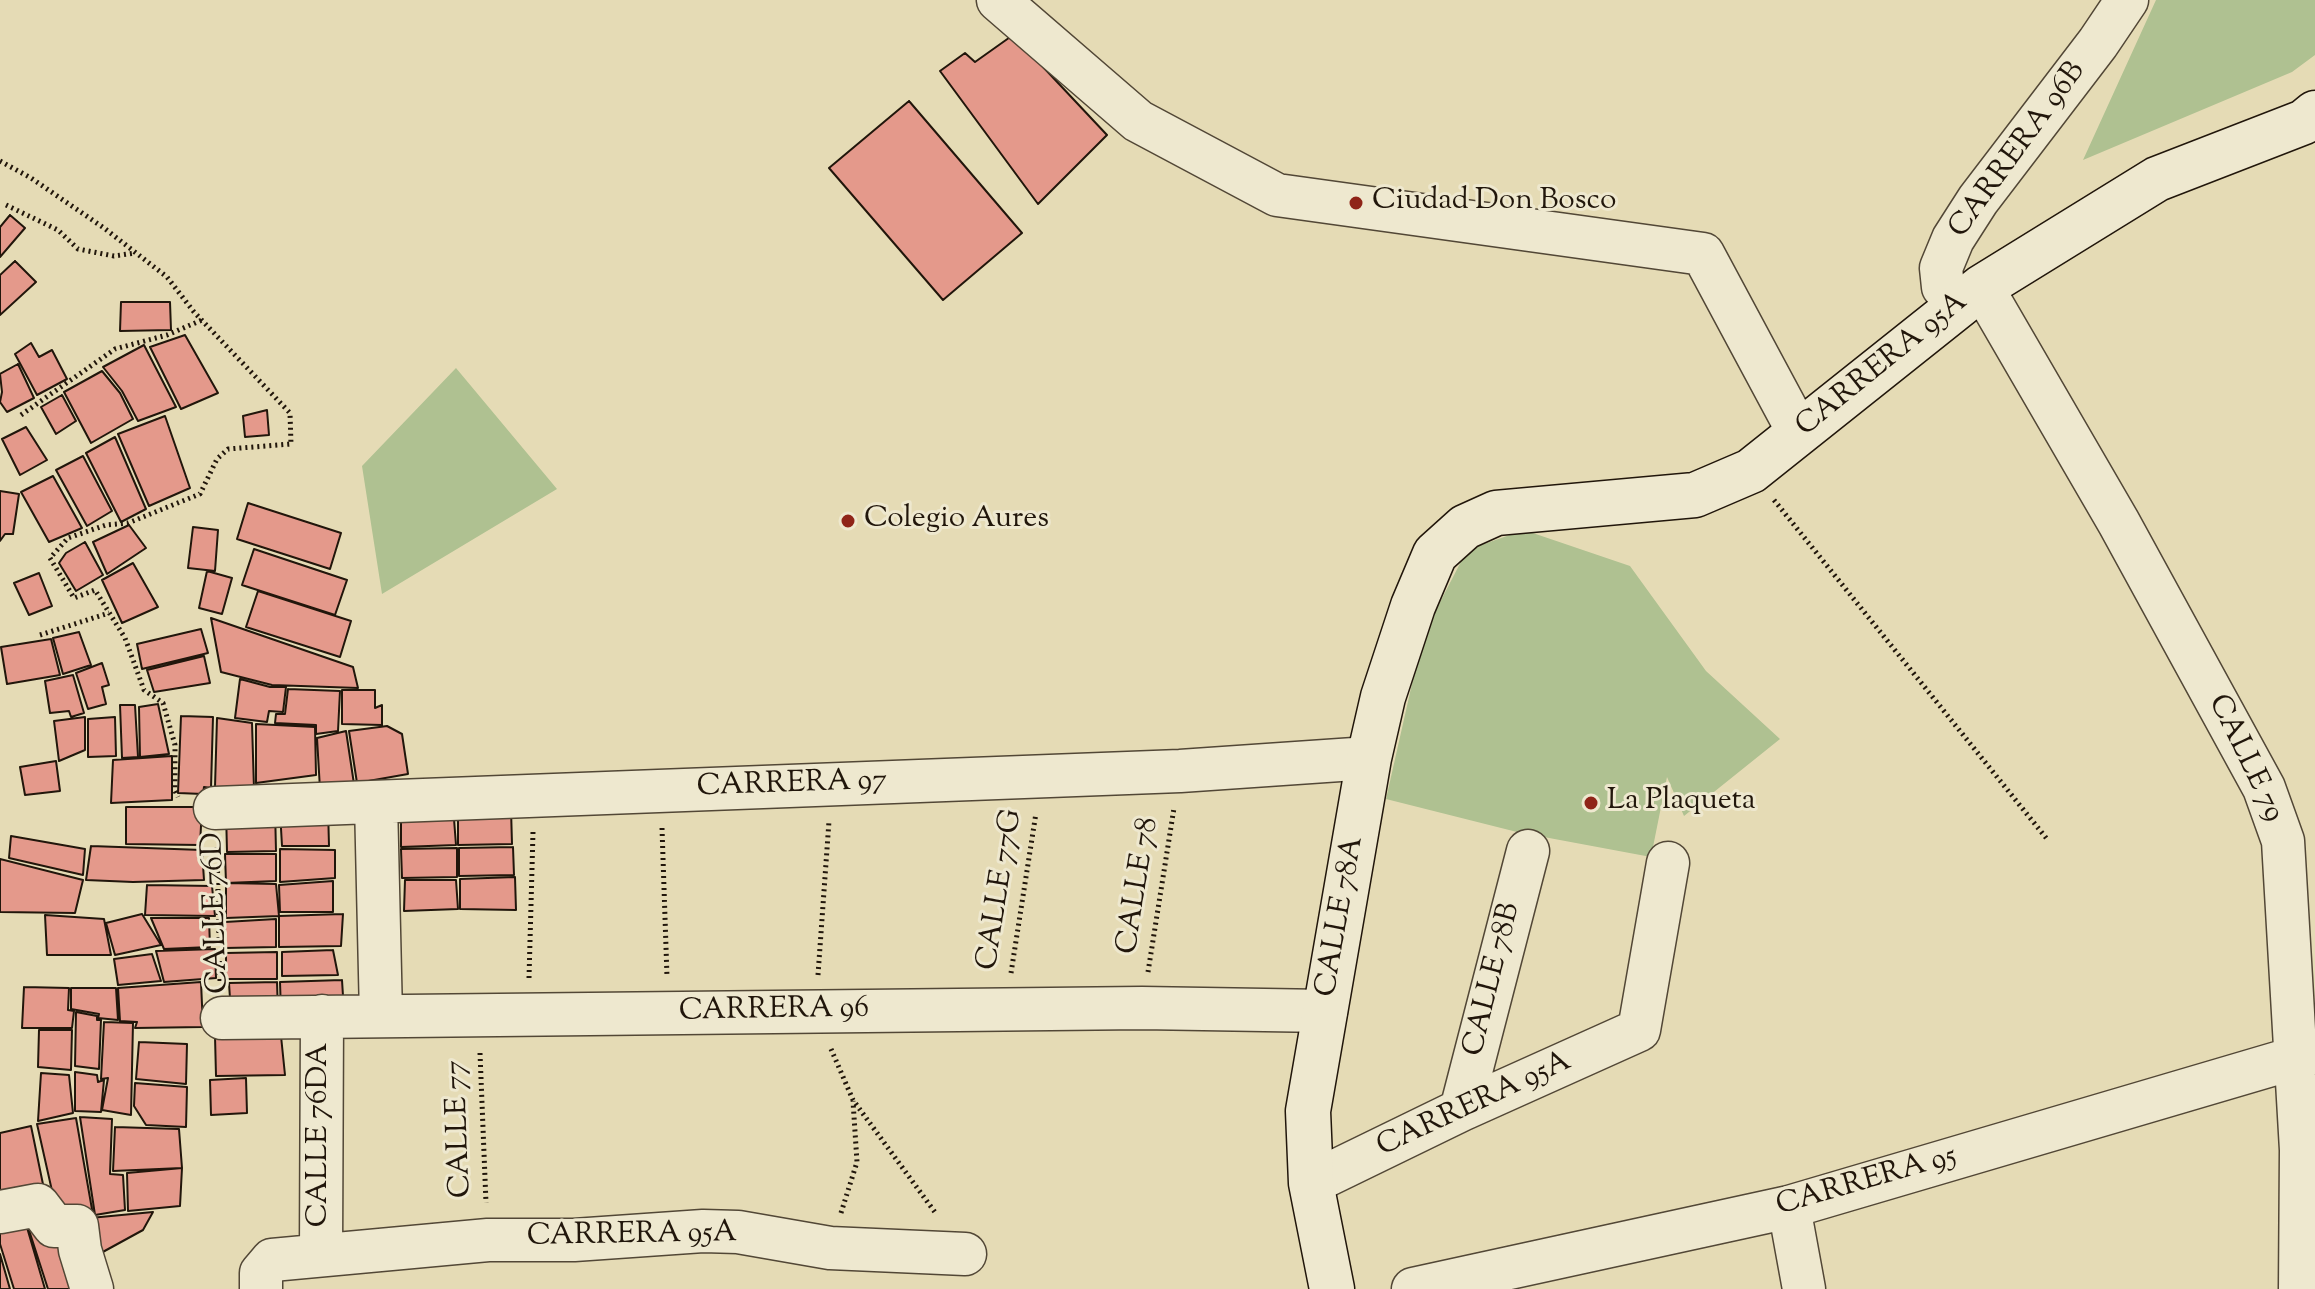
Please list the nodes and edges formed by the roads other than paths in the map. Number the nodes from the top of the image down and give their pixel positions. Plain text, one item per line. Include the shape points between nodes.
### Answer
1 (998, 0) edge
2 (2127, 0) edge
3 (2315, 113) edge
4 (1970, 296) junction
5 (1799, 433) junction
6 (1435, 554) joint
7 (1369, 758) junction
8 (376, 802) junction
9 (215, 808) road end
10 (1528, 851) dead end
11 (1668, 863) dead end
12 (1326, 1011) junction
13 (322, 1016) junction
14 (381, 1016) junction
15 (222, 1018) road end
16 (2306, 1055) edge
17 (1461, 1110) junction
18 (1311, 1183) junction
19 (1789, 1207) junction
20 (0, 1212) edge
21 (965, 1254) road end
22 (309, 1255) junction
23 (92, 1289) edge
24 (261, 1289) edge
25 (1332, 1289) edge
26 (1413, 1289) edge
27 (1804, 1289) edge
28 (2300, 1289) edge

1 - 5 street via 1138,121 1277,195 1703,254
2 - 4 street, CARRERA 96B via 1953,239 1941,268 1943,287
3 - 4 street, CARRERA 95A via 2304,122 2157,179
4 - 5 street, CARRERA 95A
4 - 16 street, CALLE 79 via 2119,523 2264,788 2283,841
5 - 6 street, CARRERA 95A via 1751,471 1695,495 1496,513 1465,527
6 - 7 street, CALLE 78A via 1383,697
7 - 8 street, CARRERA 97 via 1180,771
7 - 12 street, CALLE 78A
8 - 9 street, CARRERA 97
8 - 14 street
10 - 17 street, CALLE 78B
11 - 17 street, CARRERA 95A via 1639,1030
12 - 14 street, CARRERA 96
12 - 18 street, CALLE 78A via 1308,1111
13 - 14 street, CARRERA 96
13 - 15 street, CARRERA 96
13 - 22 street, CALLE 76DA
16 - 19 street, CARRERA 95
16 - 28 street, CALLE 79
17 - 18 street, CARRERA 95A
18 - 25 street, CALLE 78A
19 - 26 street, CARRERA 95
19 - 27 street
20 - 23 street via 38,1205 54,1226 77,1226
21 - 22 street, CARRERA 95A via 830,1248 715,1231 488,1240
22 - 24 street via 272,1260 261,1273

